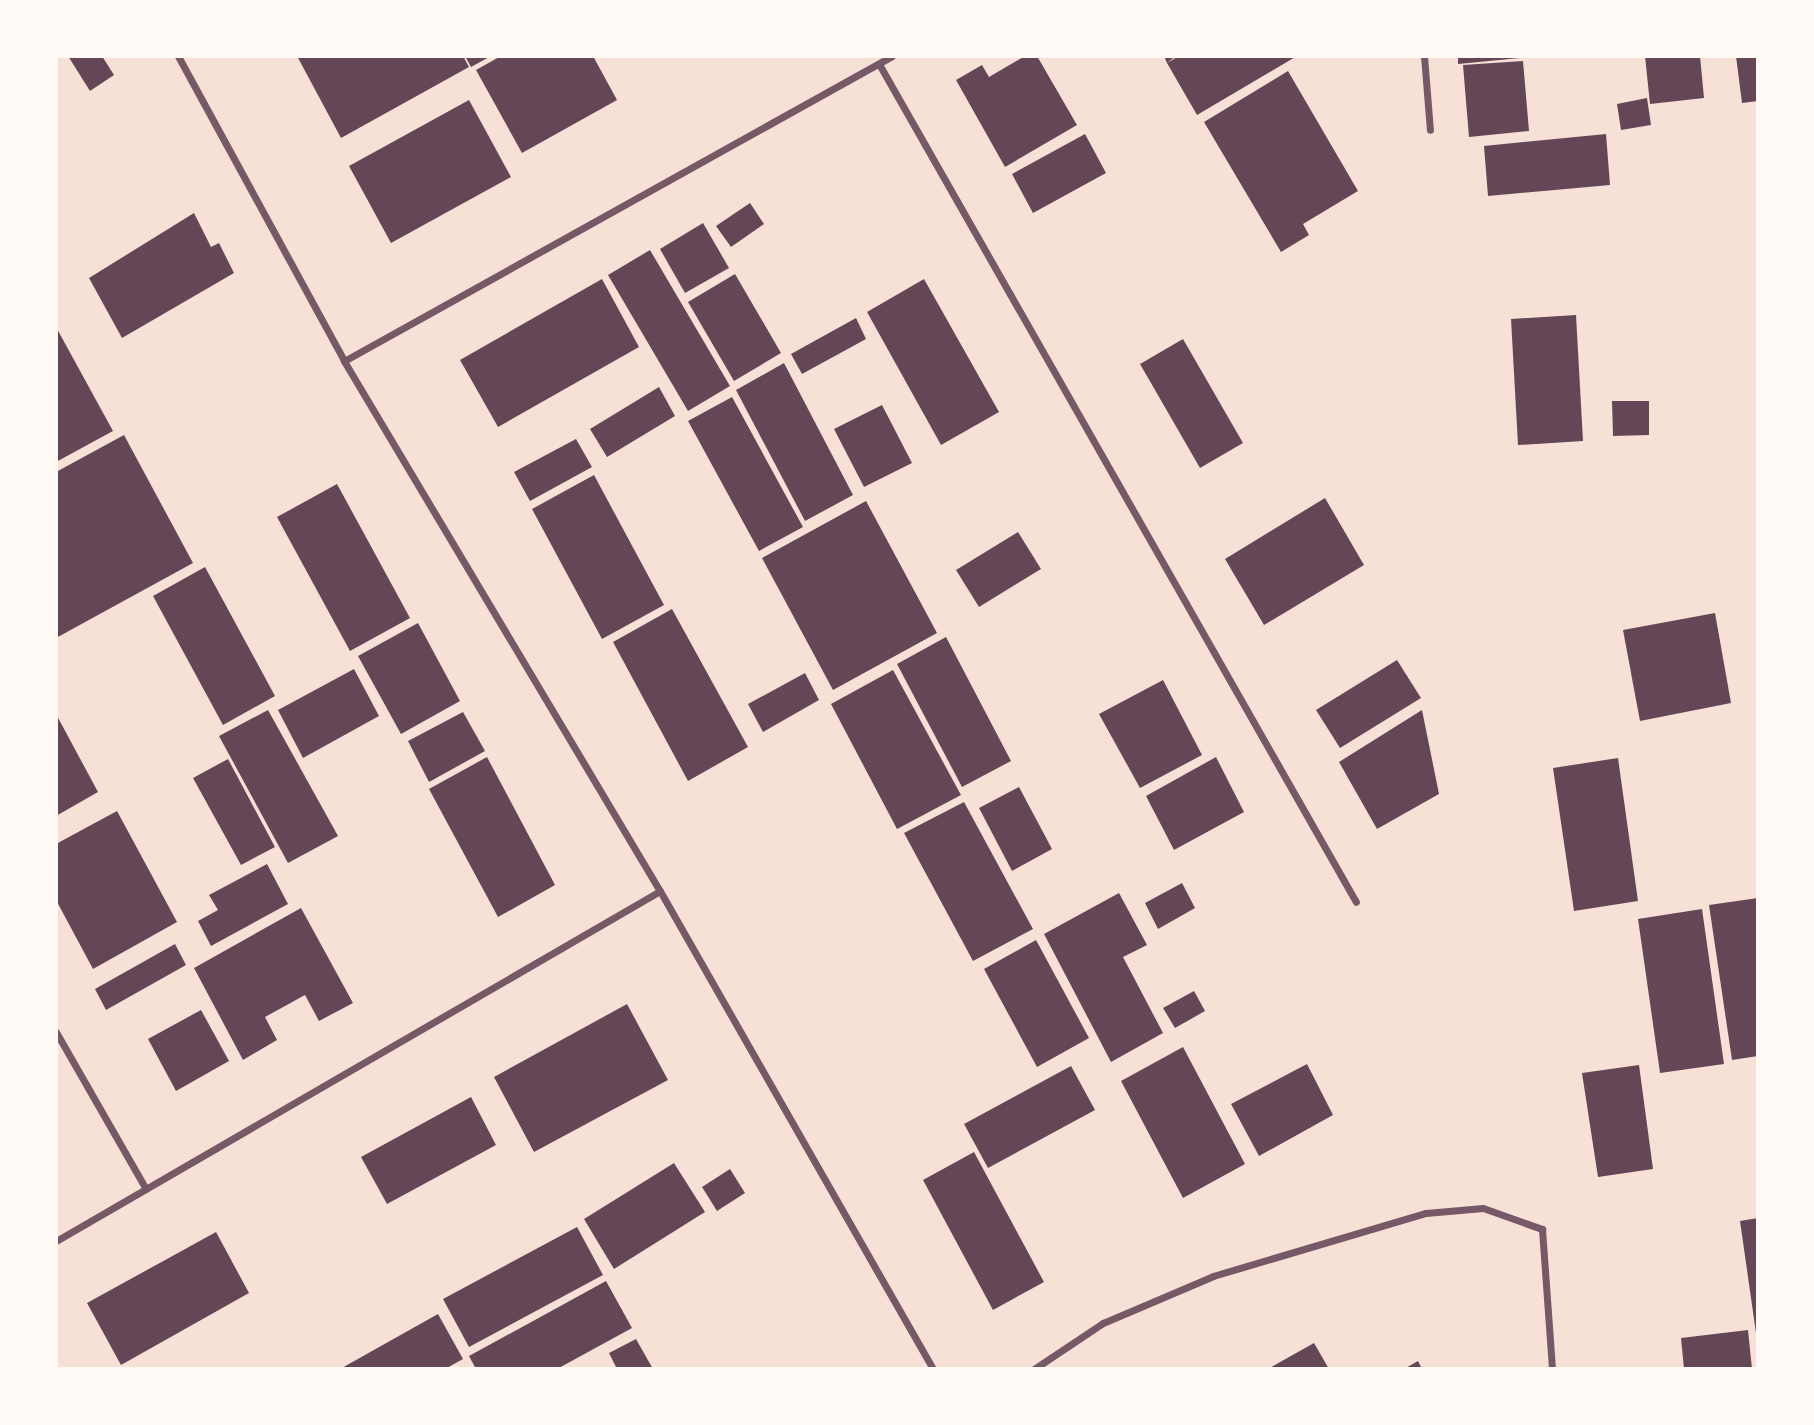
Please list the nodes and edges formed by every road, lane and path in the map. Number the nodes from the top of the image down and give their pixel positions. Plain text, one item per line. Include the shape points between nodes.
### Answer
1 (178, 56) edge
2 (892, 56) edge
3 (1424, 56) edge
4 (879, 64) junction
5 (1430, 130) dead end
6 (344, 360) junction
7 (660, 891) junction
8 (1356, 902) dead end
9 (56, 1032) edge
10 (146, 1189) junction
11 (56, 1241) edge
12 (933, 1369) edge
13 (1034, 1369) edge
14 (1552, 1369) edge

1 - 6 street
2 - 4 street
3 - 5 street
4 - 6 street
4 - 8 street
6 - 7 street
7 - 10 street
7 - 12 street
9 - 10 street
10 - 11 street
13 - 14 street via 1102,1323 1213,1276 1426,1213 1483,1208 1542,1229

